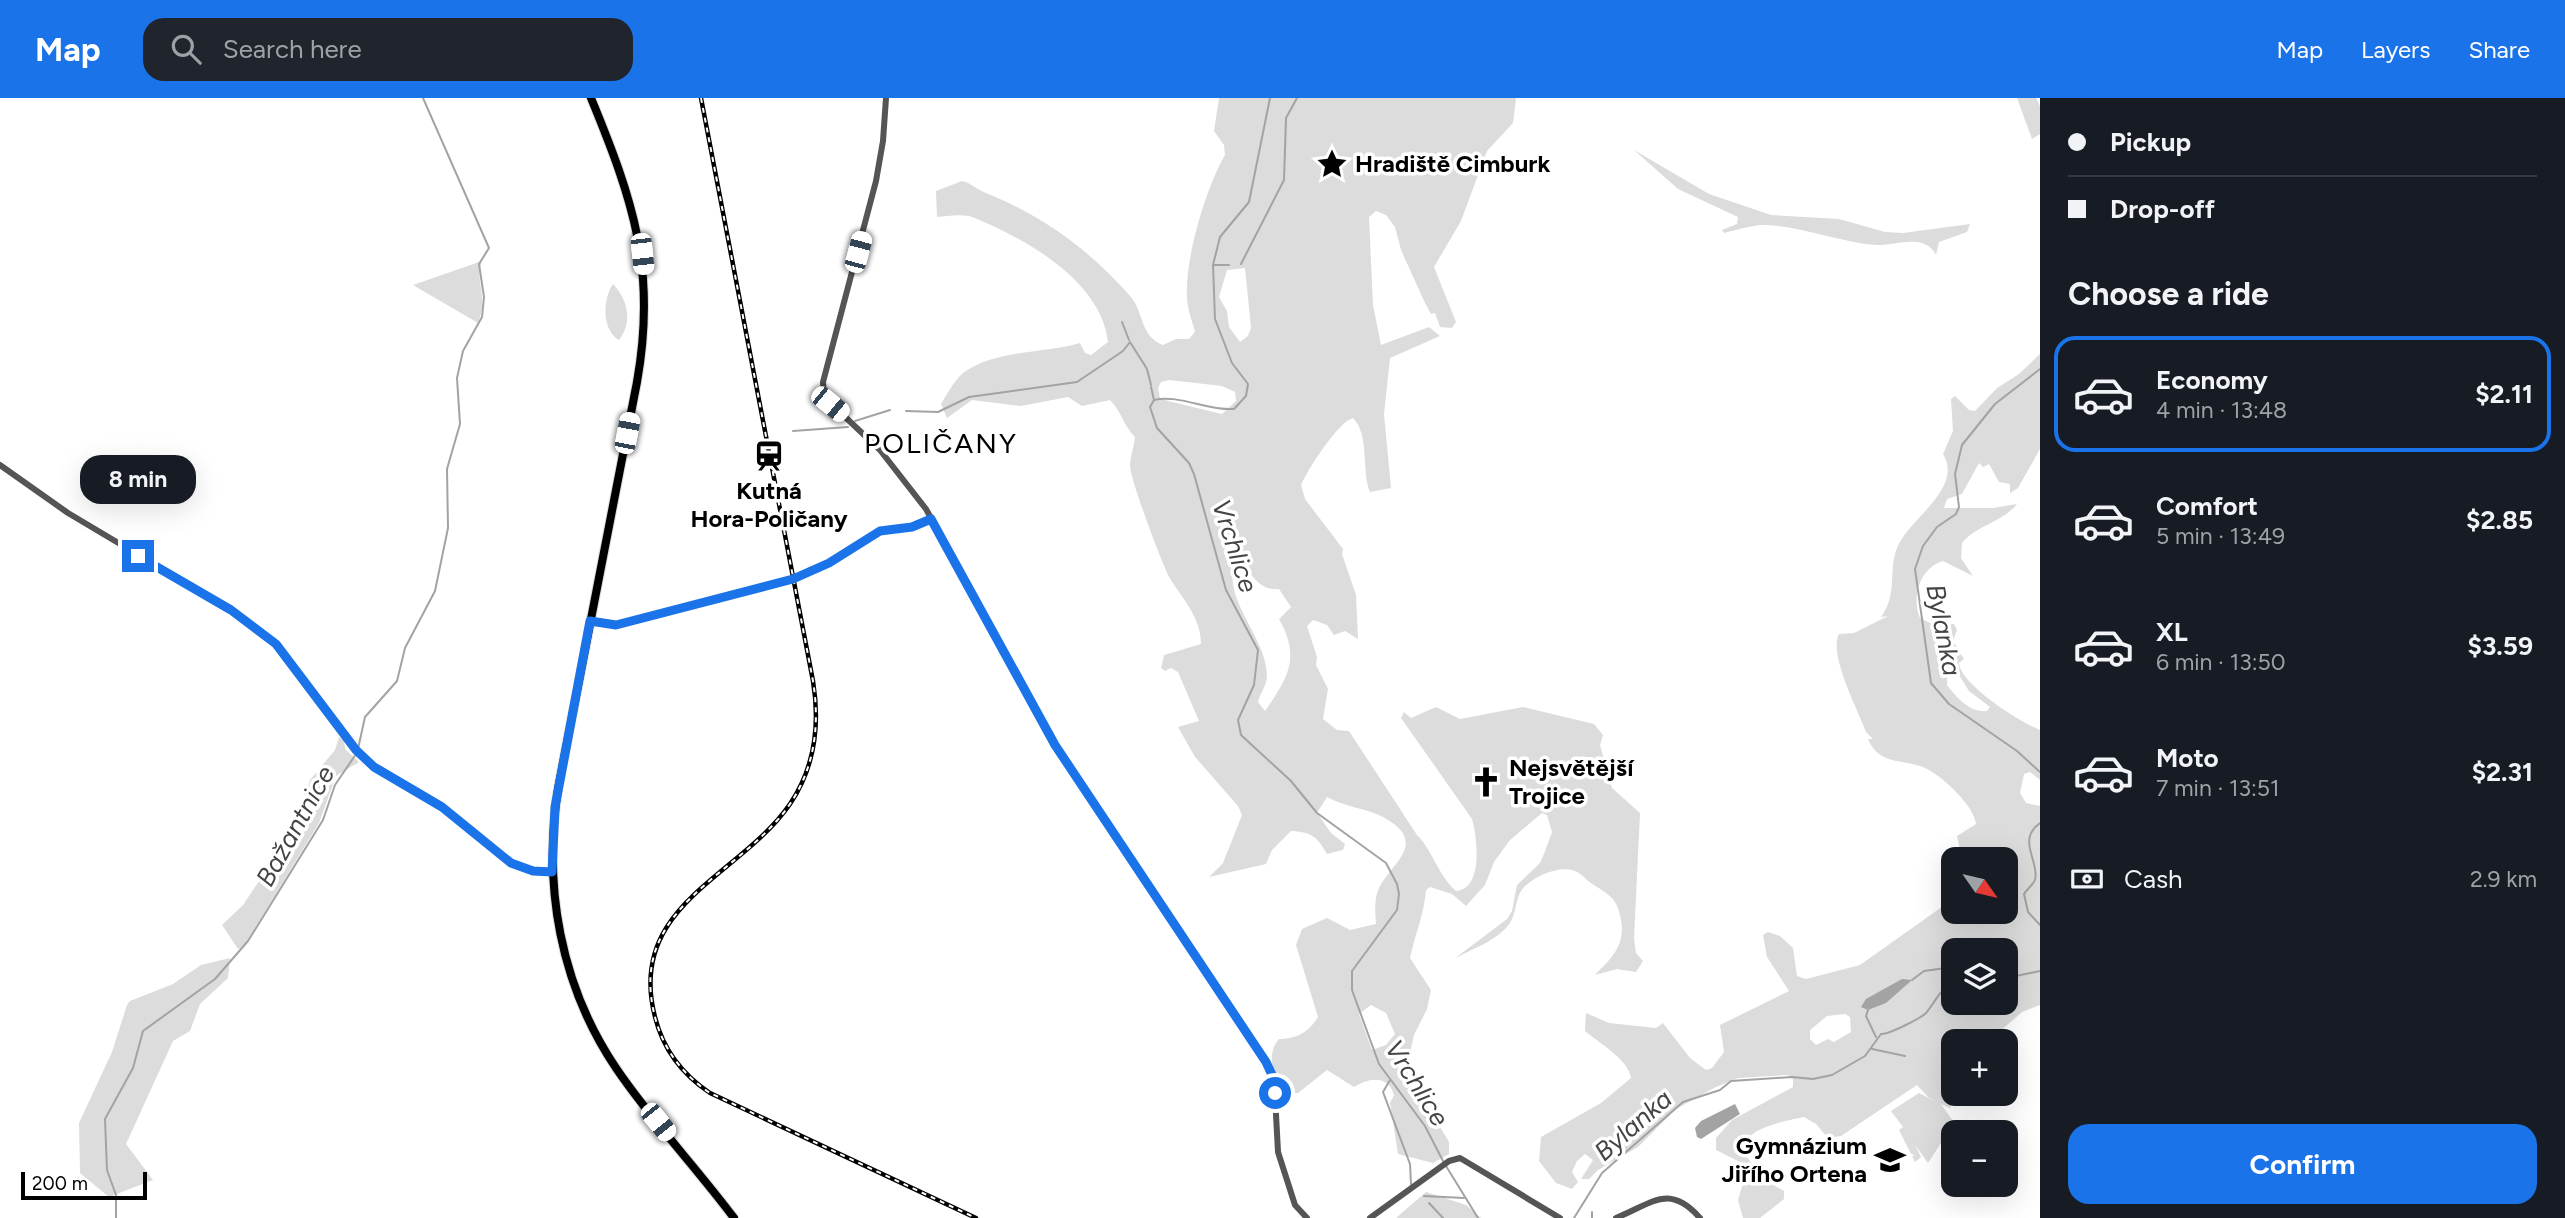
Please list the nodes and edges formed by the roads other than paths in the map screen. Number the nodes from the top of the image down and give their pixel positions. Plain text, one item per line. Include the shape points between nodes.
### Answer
1 (591, 98) edge
2 (886, 98) edge
3 (0, 465) edge
4 (931, 519) junction
5 (590, 621) junction
6 (552, 872) junction
7 (734, 1218) edge
8 (1307, 1218) edge
9 (1370, 1218) edge
10 (1560, 1218) edge
11 (1616, 1218) edge
12 (1700, 1218) edge

1 - 5 main road via 630,197 642,251 645,309 639,375
2 - 4 street via 876,181 822,390 830,404 893,464
3 - 6 street via 68,513 231,610 276,644 374,767 442,807 511,863
4 - 5 street via 880,531 793,579 616,625
4 - 8 street via 1055,745 1266,1062 1273,1077 1278,1152 1295,1205
5 - 6 main road via 555,807
6 - 7 main road via 565,956 593,1029 621,1076
9 - 10 street via 1449,1161 1465,1159
11 - 12 street via 1670,1197 1684,1202

